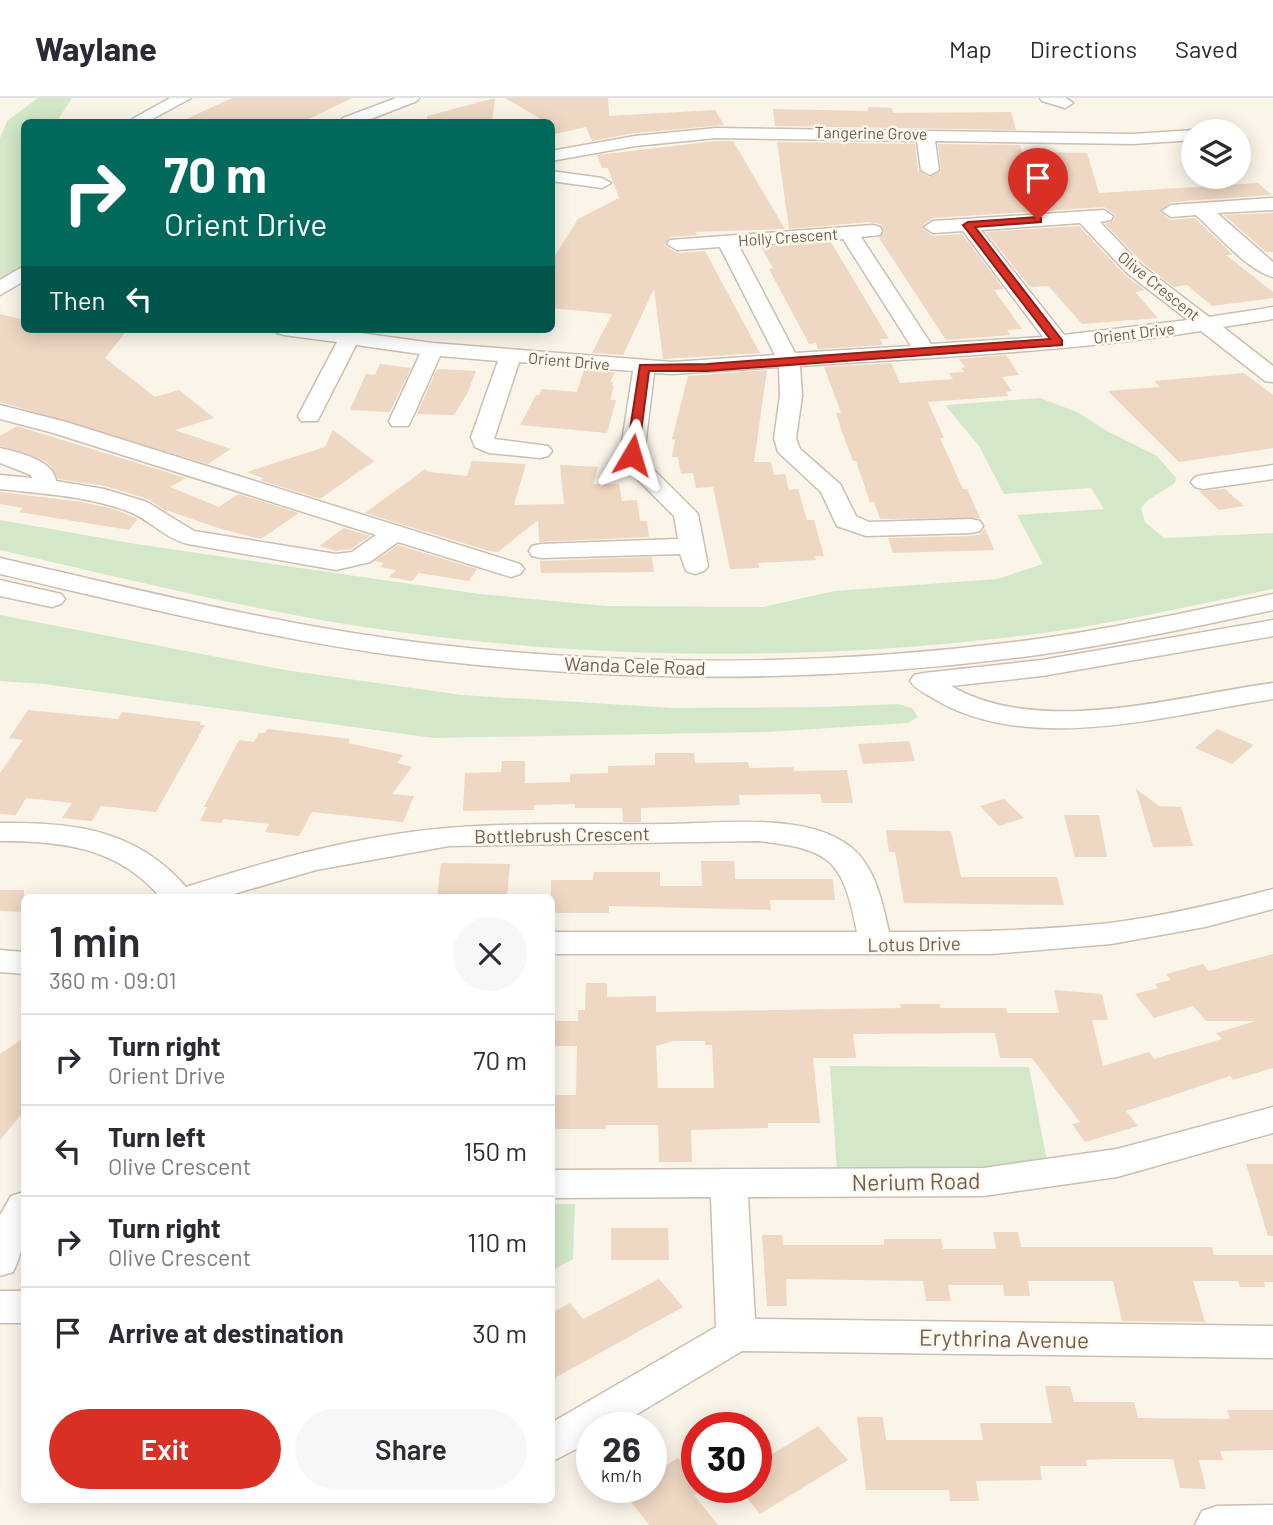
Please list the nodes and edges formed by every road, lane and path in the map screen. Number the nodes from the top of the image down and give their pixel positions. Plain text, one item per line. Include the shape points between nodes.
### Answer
1 (183, 98) edge
2 (411, 98) edge
3 (1048, 98) edge
4 (1065, 103) dead end
5 (141, 119) edge
6 (357, 119) edge
7 (925, 134) junction
8 (1181, 136) edge
9 (555, 155) edge
10 (930, 170) dead end
11 (555, 177) edge
12 (602, 183) dead end
13 (1273, 204) edge
14 (1200, 209) junction
15 (1171, 211) dead end
16 (1111, 215) dead end
17 (1085, 217) junction
18 (968, 225) junction
19 (933, 227) dead end
20 (873, 231) dead end
21 (849, 233) junction
22 (727, 241) junction
23 (677, 244) dead end
24 (1273, 271) edge
25 (21, 274) edge
26 (0, 289) edge
27 (1273, 313) edge
28 (1205, 323) junction
29 (310, 333) edge
30 (343, 338) junction
31 (1058, 342) junction
32 (433, 349) junction
33 (926, 352) junction
34 (503, 356) junction
35 (789, 362) junction
36 (644, 368) junction
37 (1273, 376) edge
38 (0, 412) edge
39 (302, 413) dead end
40 (400, 421) dead end
41 (467, 439) dead end
42 (540, 451) dead end
43 (0, 455) edge
44 (1273, 472) edge
45 (0, 482) edge
46 (1203, 482) dead end
47 (45, 487) junction
48 (971, 526) dead end
49 (394, 532) junction
50 (541, 551) dead end
51 (0, 566) edge
52 (511, 569) dead end
53 (0, 588) edge
54 (1273, 602) edge
55 (1273, 628) edge
56 (1273, 642) edge
57 (1172, 646) junction
58 (924, 681) junction
59 (1273, 691) edge
60 (0, 832) edge
61 (174, 894) edge
62 (199, 894) edge
63 (1273, 899) edge
64 (555, 943) edge
65 (876, 945) junction
66 (0, 961) edge
67 (21, 963) edge
68 (1273, 1120) edge
69 (729, 1182) junction
70 (555, 1184) edge
71 (21, 1211) edge
72 (0, 1261) edge
73 (0, 1307) edge
74 (21, 1307) edge
75 (736, 1335) junction
76 (1273, 1342) edge
77 (555, 1442) edge
78 (1273, 1524) edge
79 (1217, 1525) edge

1 - 5 street
2 - 6 street
3 - 4 street
7 - 8 street, Tangerine Grove
7 - 9 street, Tangerine Grove via 716,132
7 - 10 street
11 - 12 street
13 - 14 street
14 - 15 street
14 - 24 street
16 - 17 street
17 - 18 street
17 - 28 street, Olive Crescent via 1125,261
18 - 19 street
18 - 31 street
20 - 21 street, Holly Crescent
21 - 22 street, Holly Crescent
21 - 33 street, Holly Crescent
22 - 23 street, Holly Crescent
22 - 35 street, Holly Crescent
25 - 26 street
27 - 28 street, Orient Drive
28 - 31 street, Orient Drive
28 - 37 street, Olive Crescent
29 - 30 street, Orient Drive
30 - 32 street, Orient Drive
30 - 39 street
31 - 33 street, Orient Drive
32 - 34 street, Orient Drive
32 - 40 street
33 - 35 street, Orient Drive
34 - 36 street, Orient Drive
34 - 41 street
34 - 42 street via 483,442
35 - 36 street, Orient Drive
35 - 48 street via 791,396 785,438 790,452 832,489 846,520 875,529
36 - 50 street via 632,455 638,467 686,514 694,556
38 - 49 street
43 - 47 street via 39,470
44 - 46 street
45 - 47 street
47 - 49 street via 126,502 152,512 176,533 188,537 336,562 369,554
49 - 52 street
51 - 54 street, Wanda Cele Road via 239,620 429,652 547,664 668,668 770,668 930,659 1047,645
53 - 58 street, Wanda Cele Road via 321,652 448,670 571,681 732,686
55 - 57 street, Wanda Cele Road
56 - 57 street via 1218,650
57 - 58 street, Wanda Cele Road via 1042,668
58 - 59 street via 980,709 1046,719
60 - 61 street via 89,837 122,849 149,866
62 - 65 street, Bottlebrush Crescent via 298,863 449,837 758,832 819,840 839,851 851,864 868,906
63 - 65 street, Lotus Drive via 1205,917 1111,933 991,943
64 - 65 street, Lotus Drive
66 - 67 street
68 - 69 street, Nerium Road via 1117,1163 1023,1178
69 - 70 street, Nerium Road
69 - 75 street
71 - 72 street
73 - 74 street
75 - 76 street, Erythrina Avenue
75 - 77 street
78 - 79 street

